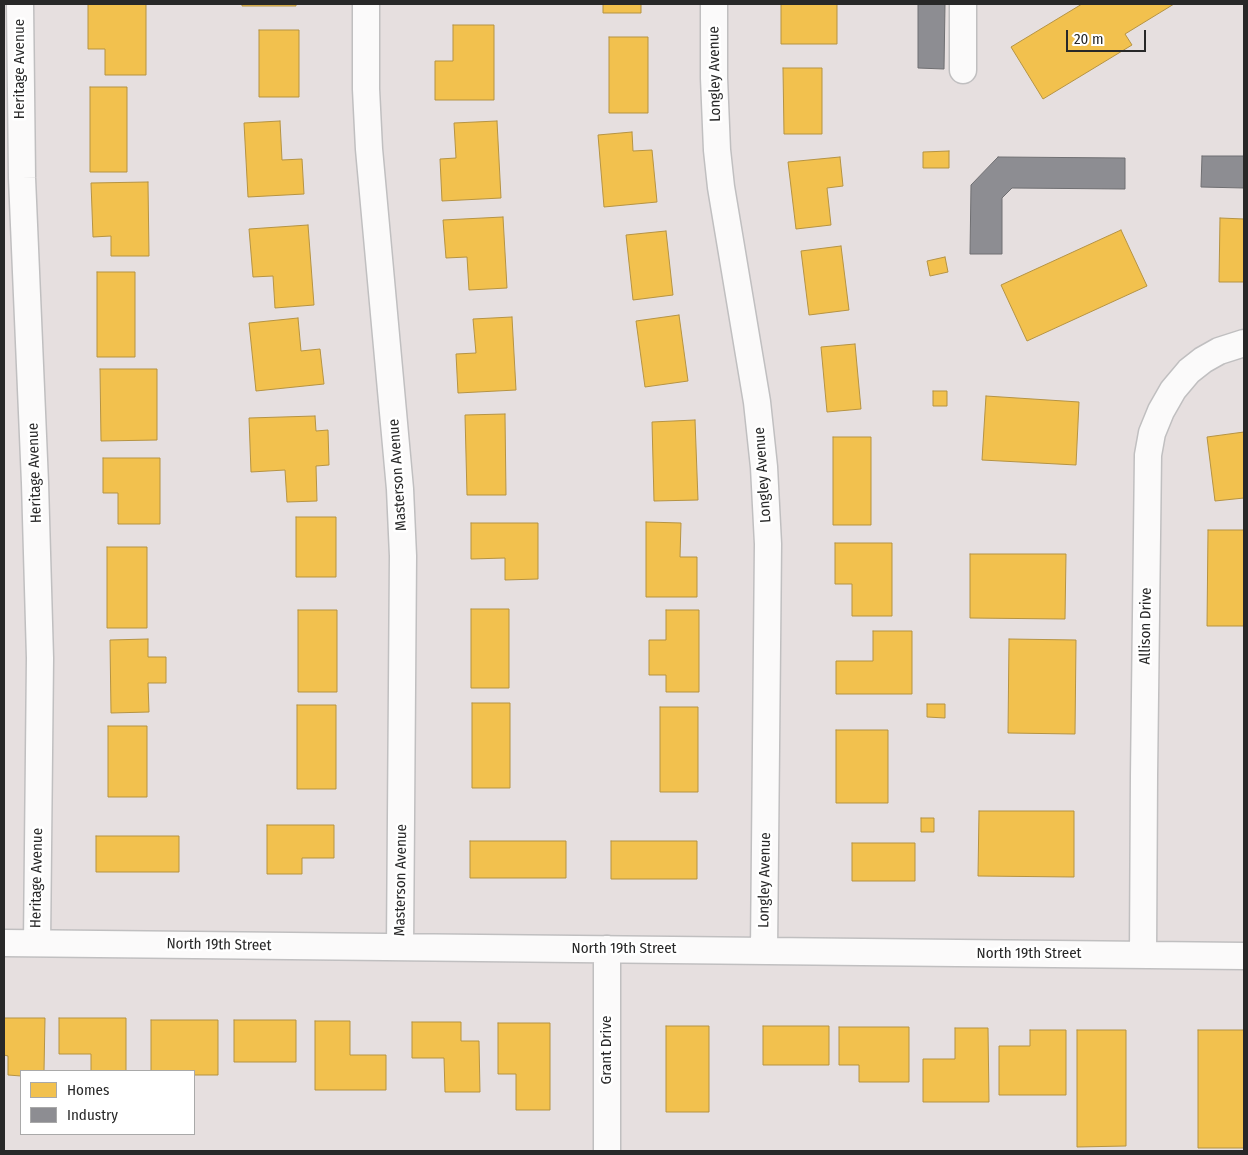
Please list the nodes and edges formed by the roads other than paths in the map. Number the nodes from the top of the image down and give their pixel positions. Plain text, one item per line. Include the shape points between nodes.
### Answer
1 (20, 4) edge
2 (366, 4) edge
3 (714, 4) edge
4 (963, 4) edge
5 (963, 70) dead end
6 (1244, 344) edge
7 (4, 943) edge
8 (37, 943) junction
9 (400, 947) junction
10 (607, 949) junction
11 (764, 950) junction
12 (1143, 955) junction
13 (1244, 956) edge
14 (607, 1151) edge

1 - 8 street, Heritage Avenue via 21,142 40,658
2 - 9 street, Masterson Avenue via 369,150 400,480 403,556
3 - 11 street, Longley Avenue via 717,150 757,402 764,467 768,544
4 - 5 street
6 - 12 street, Allison Drive via 1219,351 1189,371 1161,411 1148,455
7 - 8 street, North 19th Street
8 - 9 street, North 19th Street
9 - 10 street, North 19th Street
10 - 11 street, North 19th Street
10 - 14 street, Grant Drive
11 - 12 street, North 19th Street
12 - 13 street, North 19th Street

